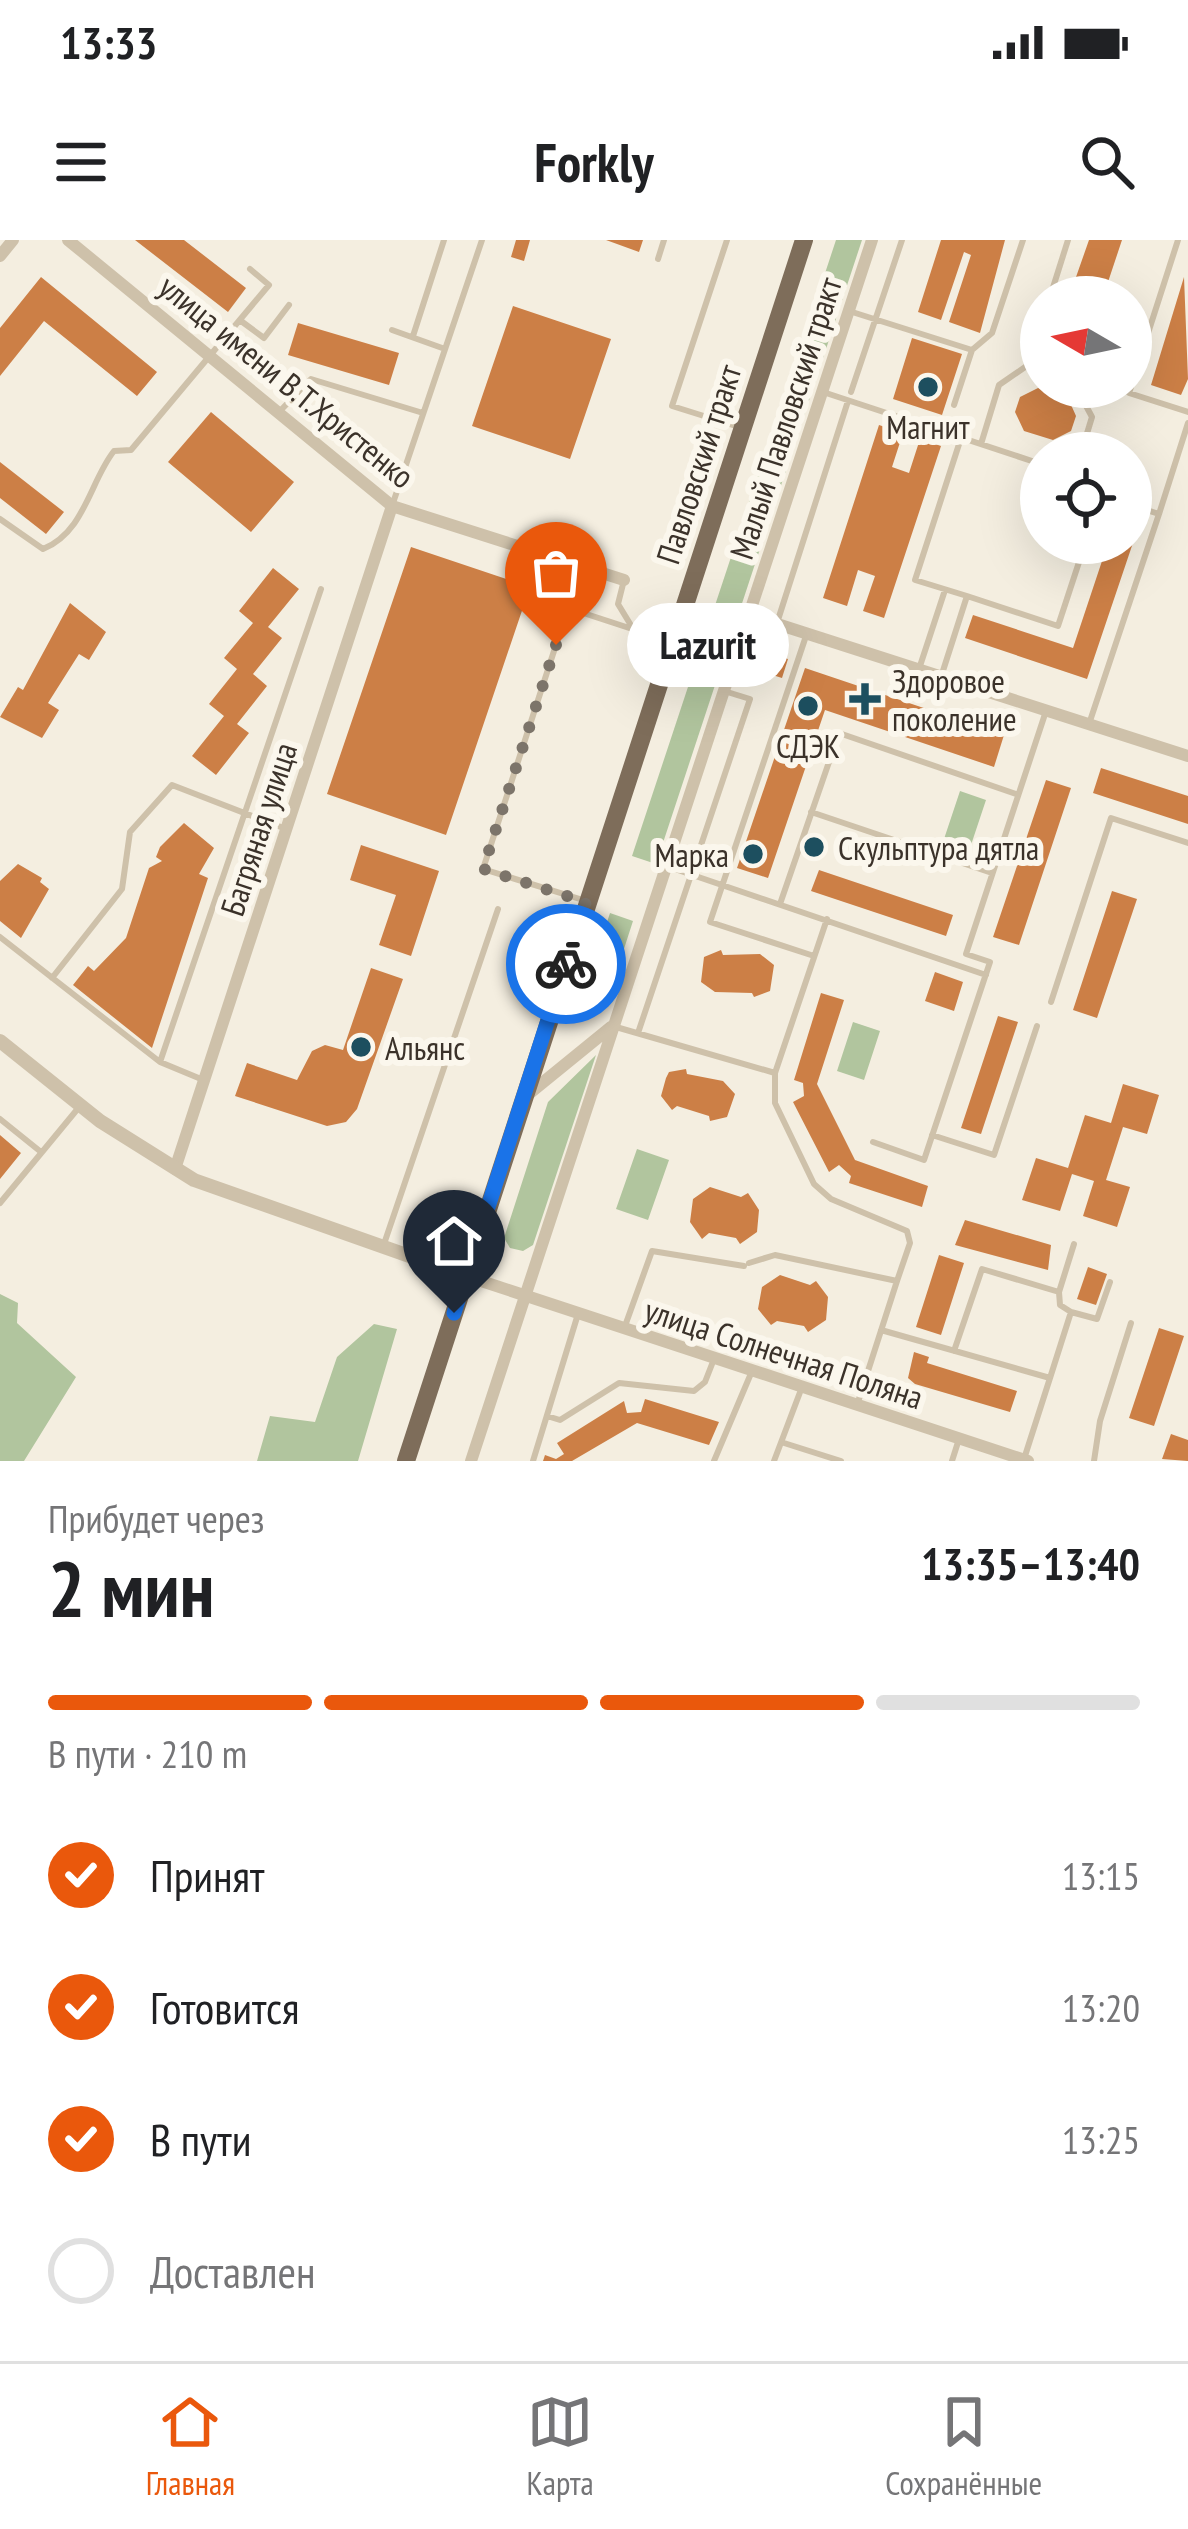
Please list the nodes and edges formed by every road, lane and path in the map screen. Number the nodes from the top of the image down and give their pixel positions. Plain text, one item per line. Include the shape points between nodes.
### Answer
1 (14, 240) edge
2 (68, 240) edge
3 (444, 240) edge
4 (482, 240) edge
5 (664, 240) edge
6 (727, 240) edge
7 (804, 240) edge
8 (872, 240) edge
9 (902, 240) edge
10 (1023, 240) edge
11 (1068, 240) edge
12 (1178, 240) edge
13 (0, 256) edge
14 (658, 259) dead end
15 (250, 269) dead end
16 (1057, 276) edge
17 (289, 305) dead end
18 (849, 311) junction
19 (875, 319) junction
20 (241, 321) junction
21 (1152, 321) edge
22 (392, 330) dead end
23 (413, 336) junction
24 (445, 349) junction
25 (972, 350) junction
26 (209, 354) junction
27 (1020, 370) edge
28 (823, 392) junction
29 (850, 396) junction
30 (1152, 400) edge
31 (954, 405) dead end
32 (279, 412) junction
33 (1188, 412) edge
34 (423, 414) junction
35 (1188, 423) edge
36 (742, 428) junction
37 (961, 438) junction
38 (981, 444) junction
39 (1020, 457) edge
40 (392, 506) junction
41 (1152, 512) edge
42 (1159, 514) junction
43 (0, 519) edge
44 (1078, 564) edge
45 (624, 580) joint
46 (320, 589) dead end
47 (945, 590) junction
48 (967, 596) junction
49 (749, 615) junction
50 (777, 623) junction
51 (634, 630) junction
52 (807, 633) junction
53 (671, 642) junction
54 (919, 669) junction
55 (941, 676) junction
56 (724, 691) junction
57 (1046, 711) junction
58 (1088, 724) junction
59 (1188, 757) edge
60 (1018, 794) junction
61 (241, 812) junction
62 (811, 812) junction
63 (286, 829) junction
64 (1188, 843) edge
65 (666, 866) junction
66 (992, 873) junction
67 (692, 874) junction
68 (722, 884) junction
69 (586, 902) junction
70 (780, 904) junction
71 (498, 909) dead end
72 (826, 920) junction
73 (0, 937) edge
74 (966, 954) junction
75 (814, 956) junction
76 (962, 967) junction
77 (986, 976) junction
78 (52, 978) junction
79 (1051, 1002) dead end
80 (612, 1026) junction
81 (1037, 1026) dead end
82 (638, 1033) junction
83 (0, 1041) edge
84 (160, 1062) junction
85 (775, 1073) junction
86 (204, 1080) junction
87 (524, 1098) junction
88 (80, 1106) junction
89 (0, 1119) edge
90 (932, 1135) junction
91 (873, 1142) dead end
92 (40, 1152) junction
93 (175, 1169) junction
94 (0, 1203) edge
95 (1075, 1244) dead end
96 (382, 1248) junction
97 (466, 1276) junction
98 (897, 1281) junction
99 (1110, 1282) dead end
100 (1059, 1292) junction
101 (524, 1296) junction
102 (1071, 1312) junction
103 (578, 1314) junction
104 (1131, 1323) dead end
105 (624, 1329) junction
106 (881, 1330) junction
107 (954, 1351) junction
108 (714, 1359) junction
109 (752, 1371) junction
110 (1050, 1378) junction
111 (802, 1388) junction
112 (857, 1405) junction
113 (547, 1416) junction
114 (959, 1439) junction
115 (784, 1443) junction
116 (718, 1459) edge
117 (1026, 1460) edge
118 (406, 1461) edge
119 (471, 1461) edge
120 (533, 1461) edge
121 (774, 1461) edge
122 (841, 1461) edge
123 (952, 1461) edge
124 (1094, 1461) edge

1 - 13 street
2 - 26 street, улица имени В.Т.Христенко
3 - 23 lane
4 - 24 lane
5 - 14 lane
6 - 36 lane via 672,406
7 - 36 main road, Павловский тракт
8 - 18 street, Малый Павловский тракт
9 - 19 lane
10 - 25 lane via 992,333
11 - 16 lane
12 - 21 lane
15 - 20 lane via 269,285
17 - 20 lane via 264,338
18 - 19 lane
18 - 28 street, Малый Павловский тракт
19 - 25 lane
19 - 29 lane
20 - 26 lane
22 - 23 lane
23 - 24 lane
24 - 34 lane
25 - 31 lane
26 - 32 street, улица имени В.Т.Христенко
26 - 43 lane via 131,450 114,452 99,470 98,489 56,544 43,549
27 - 38 lane via 999,385
28 - 29 lane
28 - 49 street, Малый Павловский тракт
29 - 37 lane
29 - 50 lane
30 - 33 lane
32 - 34 lane via 311,379
32 - 40 street, улица имени В.Т.Христенко
34 - 40 lane
35 - 42 lane
36 - 53 main road, Павловский тракт
37 - 38 lane
37 - 47 lane via 915,580
38 - 39 lane
40 - 45 street, улица имени В.Т.Христенко
40 - 63 street, Багряная улица
41 - 42 lane
42 - 58 lane
44 - 48 lane via 1058,626
45 - 51 lane via 618,604
46 - 61 lane
47 - 48 lane
47 - 54 lane
48 - 55 lane
49 - 50 street
49 - 56 street, Малый Павловский тракт
50 - 52 street
51 - 53 lane
51 - 69 lane via 568,608 483,869
52 - 54 street
52 - 68 lane
53 - 69 main road, Павловский тракт
54 - 55 street
55 - 57 street
56 - 65 street, Малый Павловский тракт
56 - 67 lane via 750,700
57 - 58 street
57 - 60 lane
58 - 59 street
60 - 62 lane via 838,733
60 - 66 lane
61 - 63 lane
61 - 78 lane via 172,785 130,832 122,889
61 - 84 lane
62 - 66 lane
62 - 70 lane
63 - 86 street, Багряная улица
64 - 79 lane via 1111,818
65 - 67 lane
65 - 80 street, Малый Павловский тракт
66 - 74 lane
67 - 68 lane
67 - 82 lane
68 - 70 lane
68 - 75 lane via 710,922
69 - 87 main road, Павловский тракт
70 - 72 lane
71 - 96 lane
72 - 75 lane
72 - 76 lane
73 - 78 lane
74 - 76 lane
74 - 77 lane via 990,962
75 - 85 lane
76 - 77 lane
77 - 90 lane
78 - 84 lane
80 - 82 lane
80 - 87 street
80 - 101 street, Малый Павловский тракт
81 - 90 lane via 994,1155
82 - 85 lane
83 - 88 street
84 - 86 lane
85 - 98 lane via 776,1103 814,1184 907,1231
86 - 93 street, Багряная улица
87 - 97 main road, Павловский тракт
88 - 92 lane
88 - 93 street
89 - 92 lane
90 - 91 lane via 924,1160
92 - 94 lane
93 - 96 street
95 - 100 lane
96 - 97 street
97 - 101 street, улица Солнечная Поляна
97 - 118 main road, Павловский тракт
98 - 105 lane via 775,1255 746,1264 652,1251
98 - 106 lane
99 - 102 lane via 1097,1319
100 - 102 lane
100 - 107 lane via 982,1268
101 - 103 street, улица Солнечная Поляна
101 - 119 street
102 - 110 lane
103 - 105 street, улица Солнечная Поляна
103 - 113 lane
104 - 124 lane
105 - 108 street, улица Солнечная Поляна
106 - 107 lane
106 - 112 lane
107 - 110 lane
108 - 109 street, улица Солнечная Поляна
108 - 113 lane via 694,1391 629,1381 560,1420
109 - 111 street, улица Солнечная Поляна
109 - 116 lane
110 - 117 lane
111 - 112 street, улица Солнечная Поляна
111 - 115 lane
112 - 114 street, улица Солнечная Поляна
113 - 120 lane
114 - 117 street, улица Солнечная Поляна
114 - 123 lane
115 - 121 lane
115 - 122 lane

